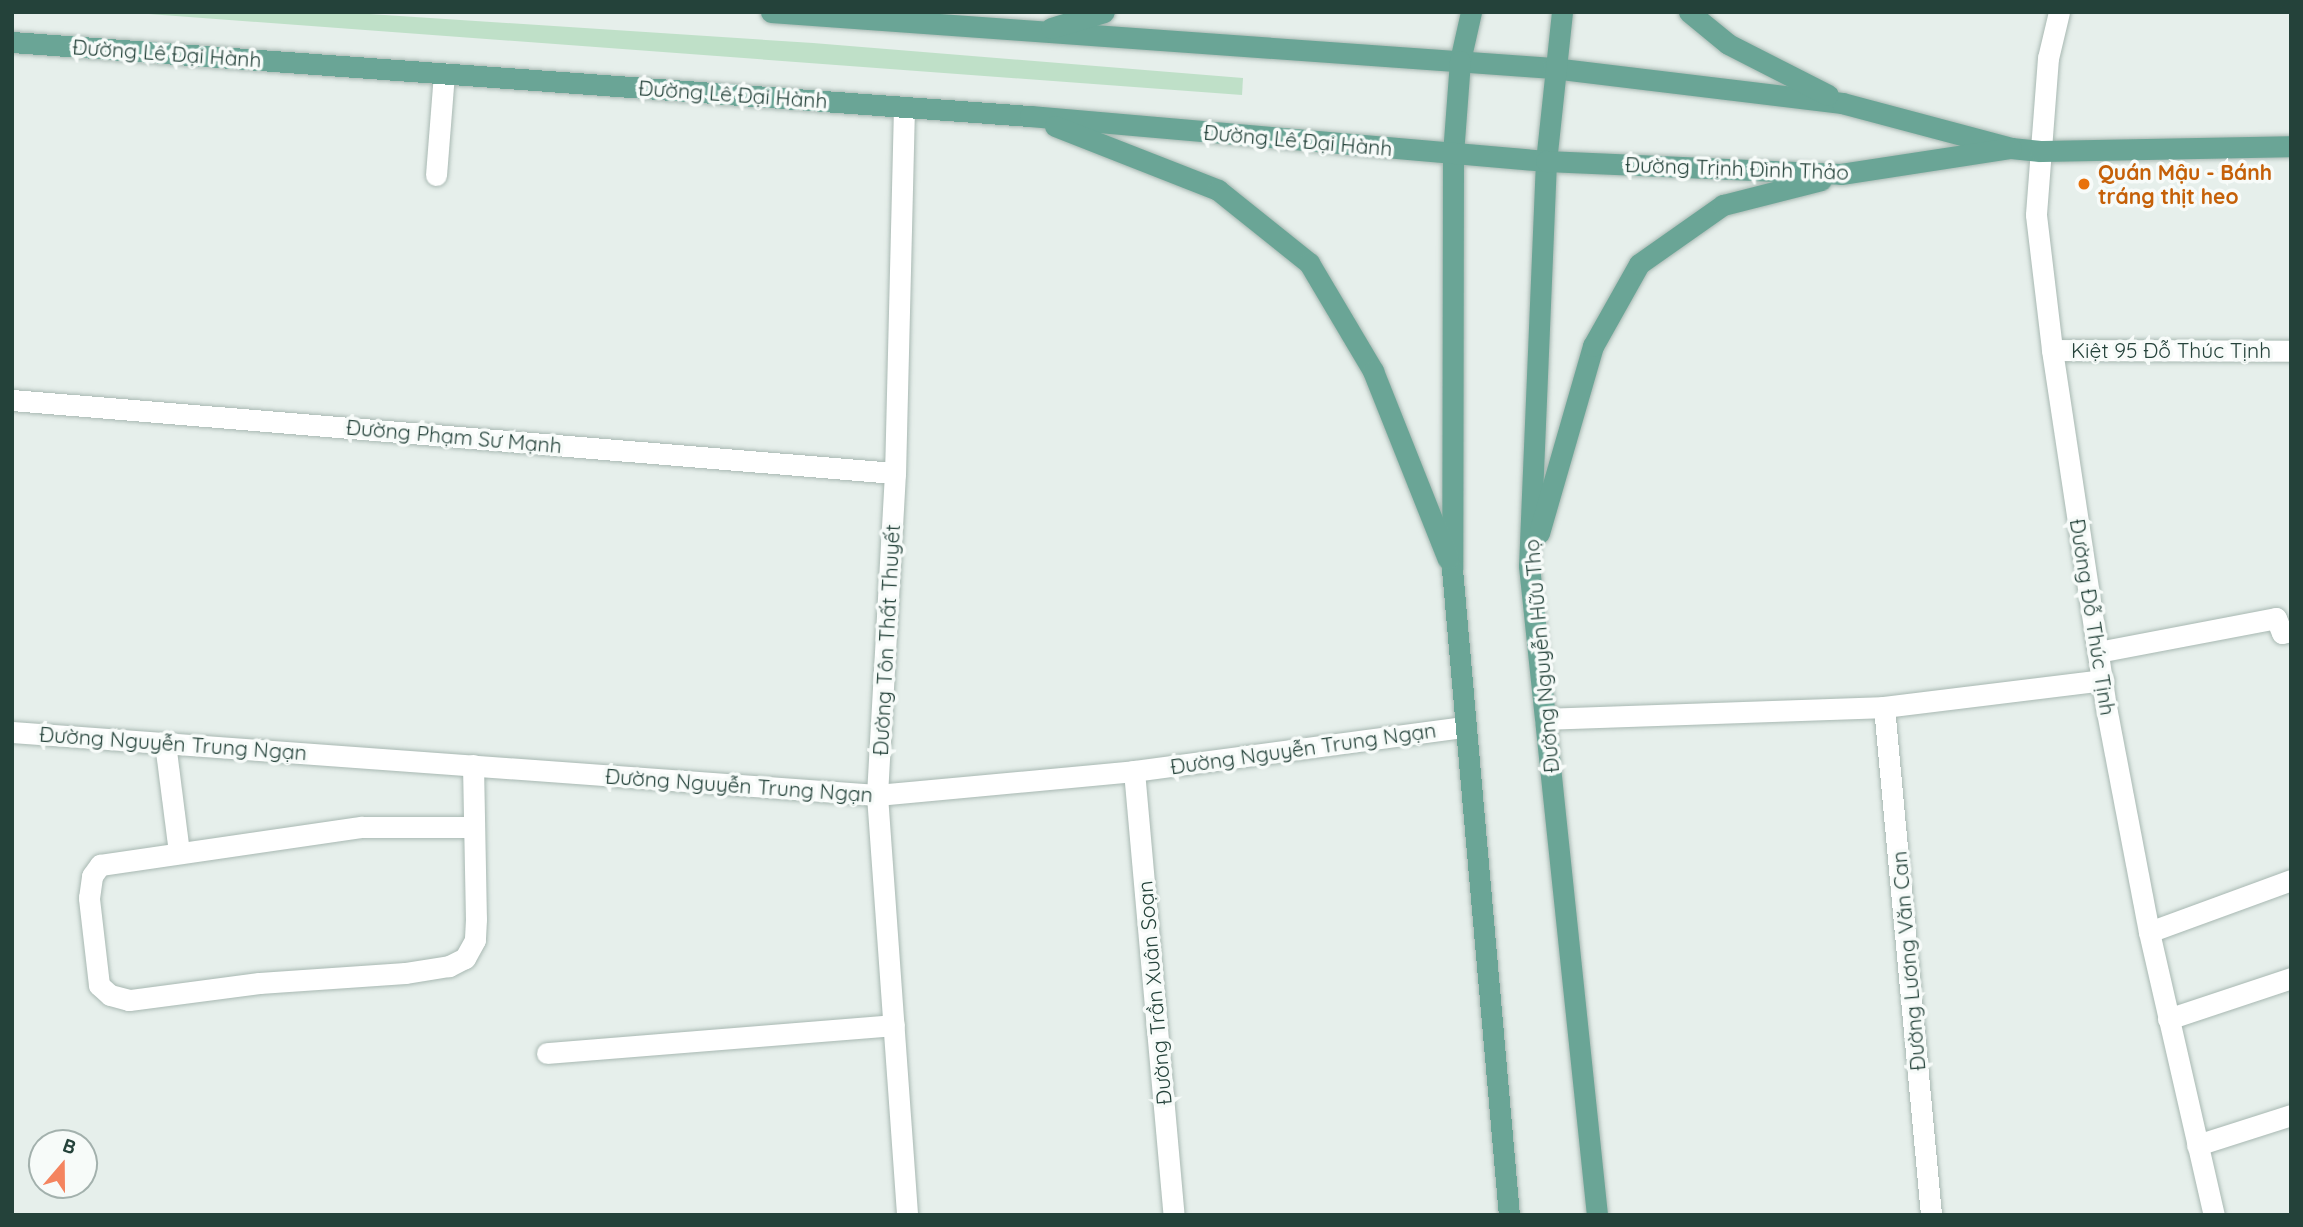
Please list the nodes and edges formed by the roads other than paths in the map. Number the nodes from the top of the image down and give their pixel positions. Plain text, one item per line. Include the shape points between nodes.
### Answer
1 (771, 12) edge
2 (1104, 12) edge
3 (1471, 12) edge
4 (1562, 12) edge
5 (1689, 12) edge
6 (2059, 12) edge
7 (1039, 32) junction
8 (12, 42) edge
9 (1460, 61) junction
10 (1553, 68) junction
11 (444, 74) junction
12 (1842, 103) junction
13 (904, 107) junction
14 (1030, 116) junction
15 (2291, 146) edge
16 (2011, 148) junction
17 (2040, 151) junction
18 (1453, 154) junction
19 (1546, 161) junction
20 (1841, 174) junction
21 (436, 175) dead end
22 (2052, 349) junction
23 (2291, 351) edge
24 (12, 400) edge
25 (895, 473) junction
26 (1529, 566) junction
27 (1452, 569) junction
28 (2291, 631) edge
29 (2098, 652) junction
30 (2102, 680) junction
31 (1884, 707) junction
32 (1545, 719) junction
33 (1463, 727) junction
34 (12, 732) edge
35 (165, 743) junction
36 (473, 765) junction
37 (1134, 771) junction
38 (877, 795) junction
39 (474, 827) junction
40 (179, 852) junction
41 (2291, 880) edge
42 (2148, 932) junction
43 (2291, 978) edge
44 (2168, 1019) junction
45 (894, 1026) junction
46 (547, 1053) dead end
47 (2291, 1115) edge
48 (2197, 1145) junction
49 (908, 1215) edge
50 (1174, 1215) edge
51 (1509, 1215) edge
52 (1597, 1215) edge
53 (1931, 1215) edge
54 (2214, 1215) edge

1 - 7 main road
2 - 7 main road
3 - 9 main road
4 - 10 main road, Đường Nguyễn Hữu Thọ
5 - 12 main road via 1728,44
6 - 17 street, Đường Đỗ Thúc Tịnh via 2048,58
7 - 9 main road
8 - 11 main road, Đường Lê Đại Hành
9 - 10 main road, Đường Trịnh Đình Thảo
9 - 18 main road
10 - 12 main road, Đường Trịnh Đình Thảo
10 - 19 main road, Đường Nguyễn Hữu Thọ
11 - 13 main road, Đường Lê Đại Hành
11 - 21 street
12 - 16 main road, Đường Trịnh Đình Thảo
13 - 14 main road, Đường Lê Đại Hành
13 - 25 street, Đường Tôn Thất Thuyết
14 - 18 main road, Đường Lê Đại Hành
14 - 27 main road via 1218,190 1309,263 1373,371
15 - 17 main road, Đường Trịnh Đình Thảo
16 - 17 main road, Đường Trịnh Đình Thảo
16 - 20 main road, Đường Trịnh Đình Thảo
17 - 22 street, Đường Đỗ Thúc Tịnh via 2036,215
18 - 19 main road, Đường Lê Đại Hành
18 - 27 main road
19 - 20 main road, Đường Trịnh Đình Thảo
19 - 26 main road, Đường Nguyễn Hữu Thọ
20 - 26 main road via 1723,205 1639,264 1594,346
22 - 23 street, Kiệt 95 Đỗ Thúc Tịnh
22 - 29 street, Đường Đỗ Thúc Tịnh
24 - 25 street, Đường Phạm Sư Mạnh
25 - 38 street, Đường Tôn Thất Thuyết
26 - 32 main road, Đường Nguyễn Hữu Thọ
27 - 33 main road
28 - 29 street via 2282,633 2276,618
29 - 30 street, Đường Đỗ Thúc Tịnh
30 - 31 street
30 - 42 street, Đường Đỗ Thúc Tịnh
31 - 32 street
31 - 53 street, Đường Lương Văn Can
32 - 52 main road, Đường Nguyễn Hữu Thọ
33 - 37 street, Đường Nguyễn Trung Ngạn
33 - 51 main road
34 - 35 street, Đường Nguyễn Trung Ngạn
35 - 36 street, Đường Nguyễn Trung Ngạn
35 - 40 street
36 - 38 street, Đường Nguyễn Trung Ngạn
36 - 39 street
37 - 38 street, Đường Nguyễn Trung Ngạn
37 - 50 street, Đường Trần Xuân Soạn
38 - 45 street, Đường Tôn Thất Thuyết
39 - 40 street via 362,827
39 - 40 street via 475,940 465,958 449,966 129,1000 110,995 99,985 95,964 89,898 92,876 100,864 113,859
41 - 42 street
42 - 44 street, Đường Đỗ Thúc Tịnh
43 - 44 street
44 - 48 street, Đường Đỗ Thúc Tịnh
45 - 46 street
45 - 49 street, Đường Tôn Thất Thuyết
47 - 48 street
48 - 54 street, Đường Đỗ Thúc Tịnh

